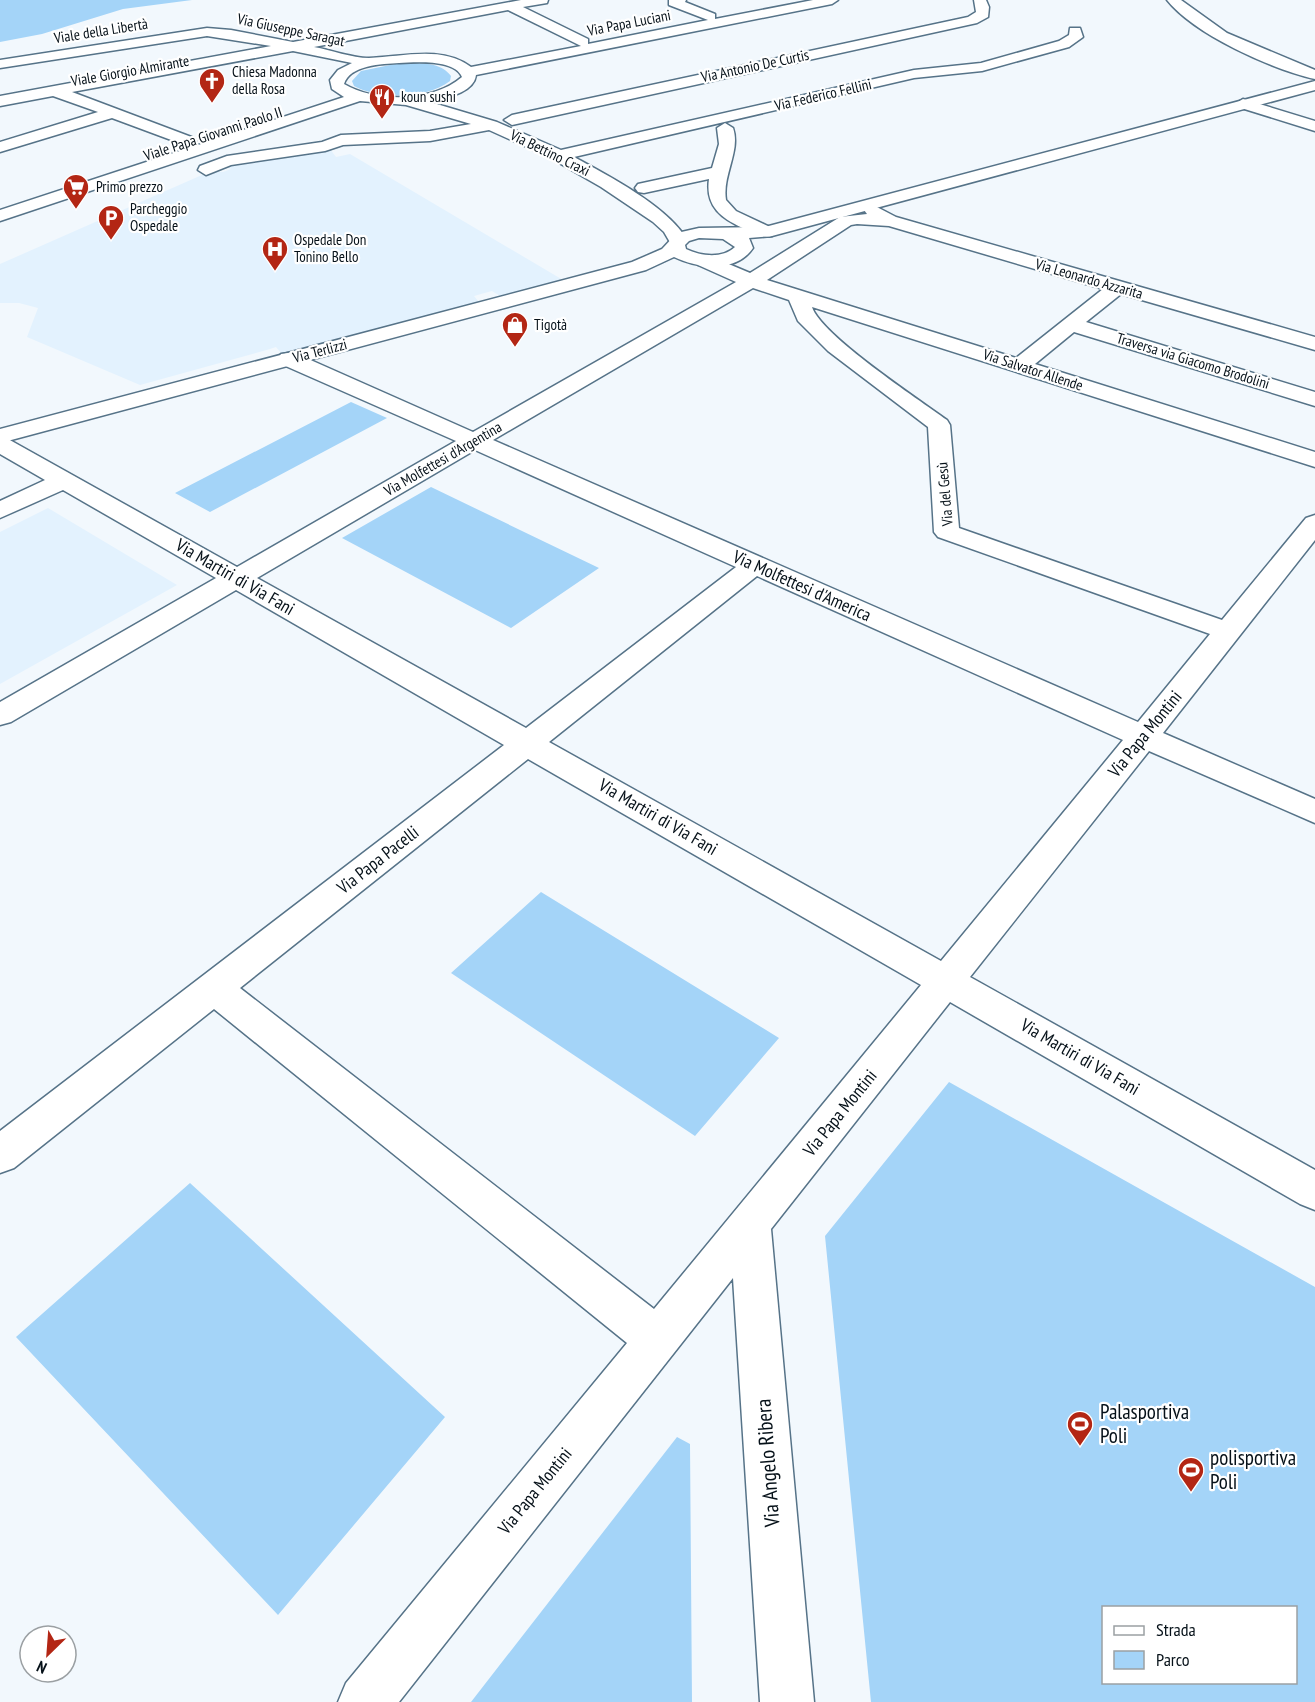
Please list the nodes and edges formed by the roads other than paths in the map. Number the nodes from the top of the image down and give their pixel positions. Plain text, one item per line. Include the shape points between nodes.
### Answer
1 (542, 0) edge
2 (680, 0) edge
3 (798, 0) edge
4 (832, 0) edge
5 (980, 0) edge
6 (1173, 0) edge
7 (510, 6) junction
8 (762, 6) edge
9 (418, 10) dead end
10 (710, 17) junction
11 (436, 19) junction
12 (788, 21) dead end
13 (346, 22) dead end
14 (1075, 31) dead end
15 (364, 33) junction
16 (205, 35) junction
17 (828, 38) dead end
18 (614, 40) junction
19 (583, 42) junction
20 (289, 46) junction
21 (848, 46) junction
22 (263, 50) junction
23 (876, 58) dead end
24 (369, 62) junction
25 (0, 64) edge
26 (895, 66) dead end
27 (1286, 67) junction
28 (351, 68) junction
29 (464, 69) junction
30 (1315, 69) edge
31 (0, 70) edge
32 (914, 74) junction
33 (35, 76) junction
34 (1315, 77) edge
35 (1315, 85) edge
36 (1285, 93) junction
37 (0, 94) edge
38 (350, 94) junction
39 (440, 95) junction
40 (403, 100) junction
41 (0, 101) edge
42 (1243, 104) junction
43 (112, 113) junction
44 (512, 120) junction
45 (491, 125) junction
46 (1315, 126) edge
47 (725, 128) dead end
48 (188, 141) junction
49 (0, 147) edge
50 (584, 150) junction
51 (562, 155) junction
52 (602, 160) dead end
53 (133, 168) junction
54 (718, 172) junction
55 (193, 175) dead end
56 (174, 176) dead end
57 (627, 176) dead end
58 (644, 188) junction
59 (874, 204) junction
60 (6, 208) edge
61 (890, 221) junction
62 (837, 227) junction
63 (766, 232) junction
64 (718, 233) junction
65 (677, 244) junction
66 (743, 247) junction
67 (701, 260) junction
68 (639, 266) junction
69 (751, 281) junction
70 (1117, 287) junction
71 (798, 296) junction
72 (1071, 324) junction
73 (1315, 344) edge
74 (289, 359) junction
75 (1019, 366) junction
76 (1315, 399) edge
77 (0, 436) edge
78 (474, 441) junction
79 (0, 444) edge
80 (1315, 459) edge
81 (64, 480) junction
82 (0, 511) edge
83 (1315, 523) edge
84 (755, 565) junction
85 (237, 578) junction
86 (1228, 631) junction
87 (0, 715) edge
88 (1143, 736) junction
89 (528, 743) junction
90 (1315, 812) edge
91 (946, 981) junction
92 (214, 988) junction
93 (0, 1155) edge
94 (1315, 1191) edge
95 (750, 1225) junction
96 (657, 1339) junction
97 (365, 1702) edge
98 (787, 1702) edge

1 - 7 street, Viale Giorgio Almirante
2 - 10 street via 674,2
3 - 8 street, Via Papa Luciani
4 - 8 street, Via Papa Luciani
5 - 21 street, Via Antonio De Curtis via 982,15 972,20
6 - 27 street via 1192,19
7 - 11 street, Viale Giorgio Almirante
7 - 19 street
8 - 10 street, Via Papa Luciani
8 - 12 street
8 - 18 street, Via Papa Luciani
9 - 11 street
10 - 18 street, Via Papa Luciani
11 - 15 street, Viale Giorgio Almirante
13 - 15 street
14 - 32 street, Via Federico Fellini via 1076,37 1064,44 1003,61
15 - 20 street, Viale Giorgio Almirante
16 - 20 street, Via Giuseppe Saragat via 231,34
16 - 22 street, Via Giuseppe Saragat
16 - 33 street, Viale della Libertà
17 - 21 street
18 - 19 street, Via Papa Luciani
18 - 29 street, Via Papa Luciani
19 - 29 street, Via Papa Luciani
20 - 22 street, Viale Giorgio Almirante
20 - 24 street, Via Giuseppe Saragat
21 - 23 street
21 - 44 street, Via Antonio De Curtis
22 - 28 street, Via Giuseppe Saragat
22 - 33 street, Viale Giorgio Almirante
24 - 28 street
24 - 29 street via 428,58
25 - 33 street, Viale della Libertà
26 - 32 street
27 - 30 street
27 - 34 street
27 - 36 street via 1292,86
28 - 38 street via 337,80 337,86
29 - 39 street via 469,78 465,85
31 - 33 street, Viale della Libertà
32 - 50 street, Via Federico Fellini
33 - 37 street, Viale Giorgio Almirante
33 - 41 street, Viale Giorgio Almirante
33 - 43 street
35 - 36 street
36 - 42 street
38 - 40 street
38 - 48 street, Viale Papa Giovanni Paolo II
38 - 53 street, Viale Papa Giovanni Paolo II
39 - 40 street
39 - 44 street, Via Bettino Craxi
40 - 45 street, Via Bettino Craxi
42 - 46 street
42 - 59 street
43 - 48 street
43 - 49 street
44 - 50 street, Via Bettino Craxi
45 - 51 street, Via Bettino Craxi
45 - 55 street via 430,136 341,140 325,146 227,161
47 - 54 street via 728,146
48 - 53 street, Viale Papa Giovanni Paolo II
50 - 51 street, Via Federico Fellini
50 - 52 street, Via Bettino Craxi
51 - 65 street, Via Bettino Craxi via 655,215 675,234
53 - 56 street
53 - 60 street, Viale Papa Giovanni Paolo II
54 - 58 street
54 - 63 street via 717,203 723,211
57 - 58 street
58 - 64 street via 698,228
59 - 61 street via 876,214
59 - 63 street
61 - 62 street, Via Molfettesi d'Argentina via 857,219
61 - 70 street, Via Leonardo Azzarita
62 - 66 street via 814,226
62 - 69 street, Via Molfettesi d'Argentina
63 - 64 street, Via Terlizzi
63 - 66 street
64 - 65 street, Via Terlizzi via 690,234
64 - 66 street
65 - 67 street, Via Bettino Craxi via 684,256
65 - 68 street, Via Terlizzi via 669,253
66 - 67 street, Via Terlizzi via 721,260
66 - 69 street via 737,264
67 - 68 street, Via Terlizzi
67 - 69 street, Via Salvator Allende
68 - 74 street, Via Terlizzi
69 - 71 street, Via Salvator Allende
69 - 78 street, Via Molfettesi d'Argentina
70 - 72 street
70 - 73 street, Via Leonardo Azzarita
71 - 75 street, Via Salvator Allende
71 - 86 street, Via del Gesù via 805,316 835,347 939,425 947,532
72 - 75 street
72 - 76 street, Traversa via Giacomo Brodolini
74 - 77 street, Via Terlizzi
74 - 78 street, Via Molfettesi d'America
75 - 80 street, Via Salvator Allende
78 - 84 street, Via Molfettesi d'America
78 - 85 street, Via Molfettesi d'Argentina
79 - 81 street, Via Martiri di Via Fani
81 - 82 street
81 - 85 street, Via Martiri di Via Fani
83 - 86 street, Via Papa Montini
84 - 88 street, Via Molfettesi d'America
84 - 89 street, Via Papa Pacelli
85 - 87 street, Via Molfettesi d'Argentina
85 - 89 street, Via Martiri di Via Fani
86 - 88 street, Via Papa Montini
88 - 90 street, Via Molfettesi d'America
88 - 91 street, Via Papa Montini
89 - 91 street, Via Martiri di Via Fani
89 - 92 street, Via Papa Pacelli
91 - 94 street, Via Martiri di Via Fani
91 - 95 street, Via Papa Montini
92 - 93 street, Via Papa Pacelli
92 - 96 street
95 - 96 street, Via Papa Montini
95 - 98 street, Via Angelo Ribera
96 - 97 street, Via Papa Montini

